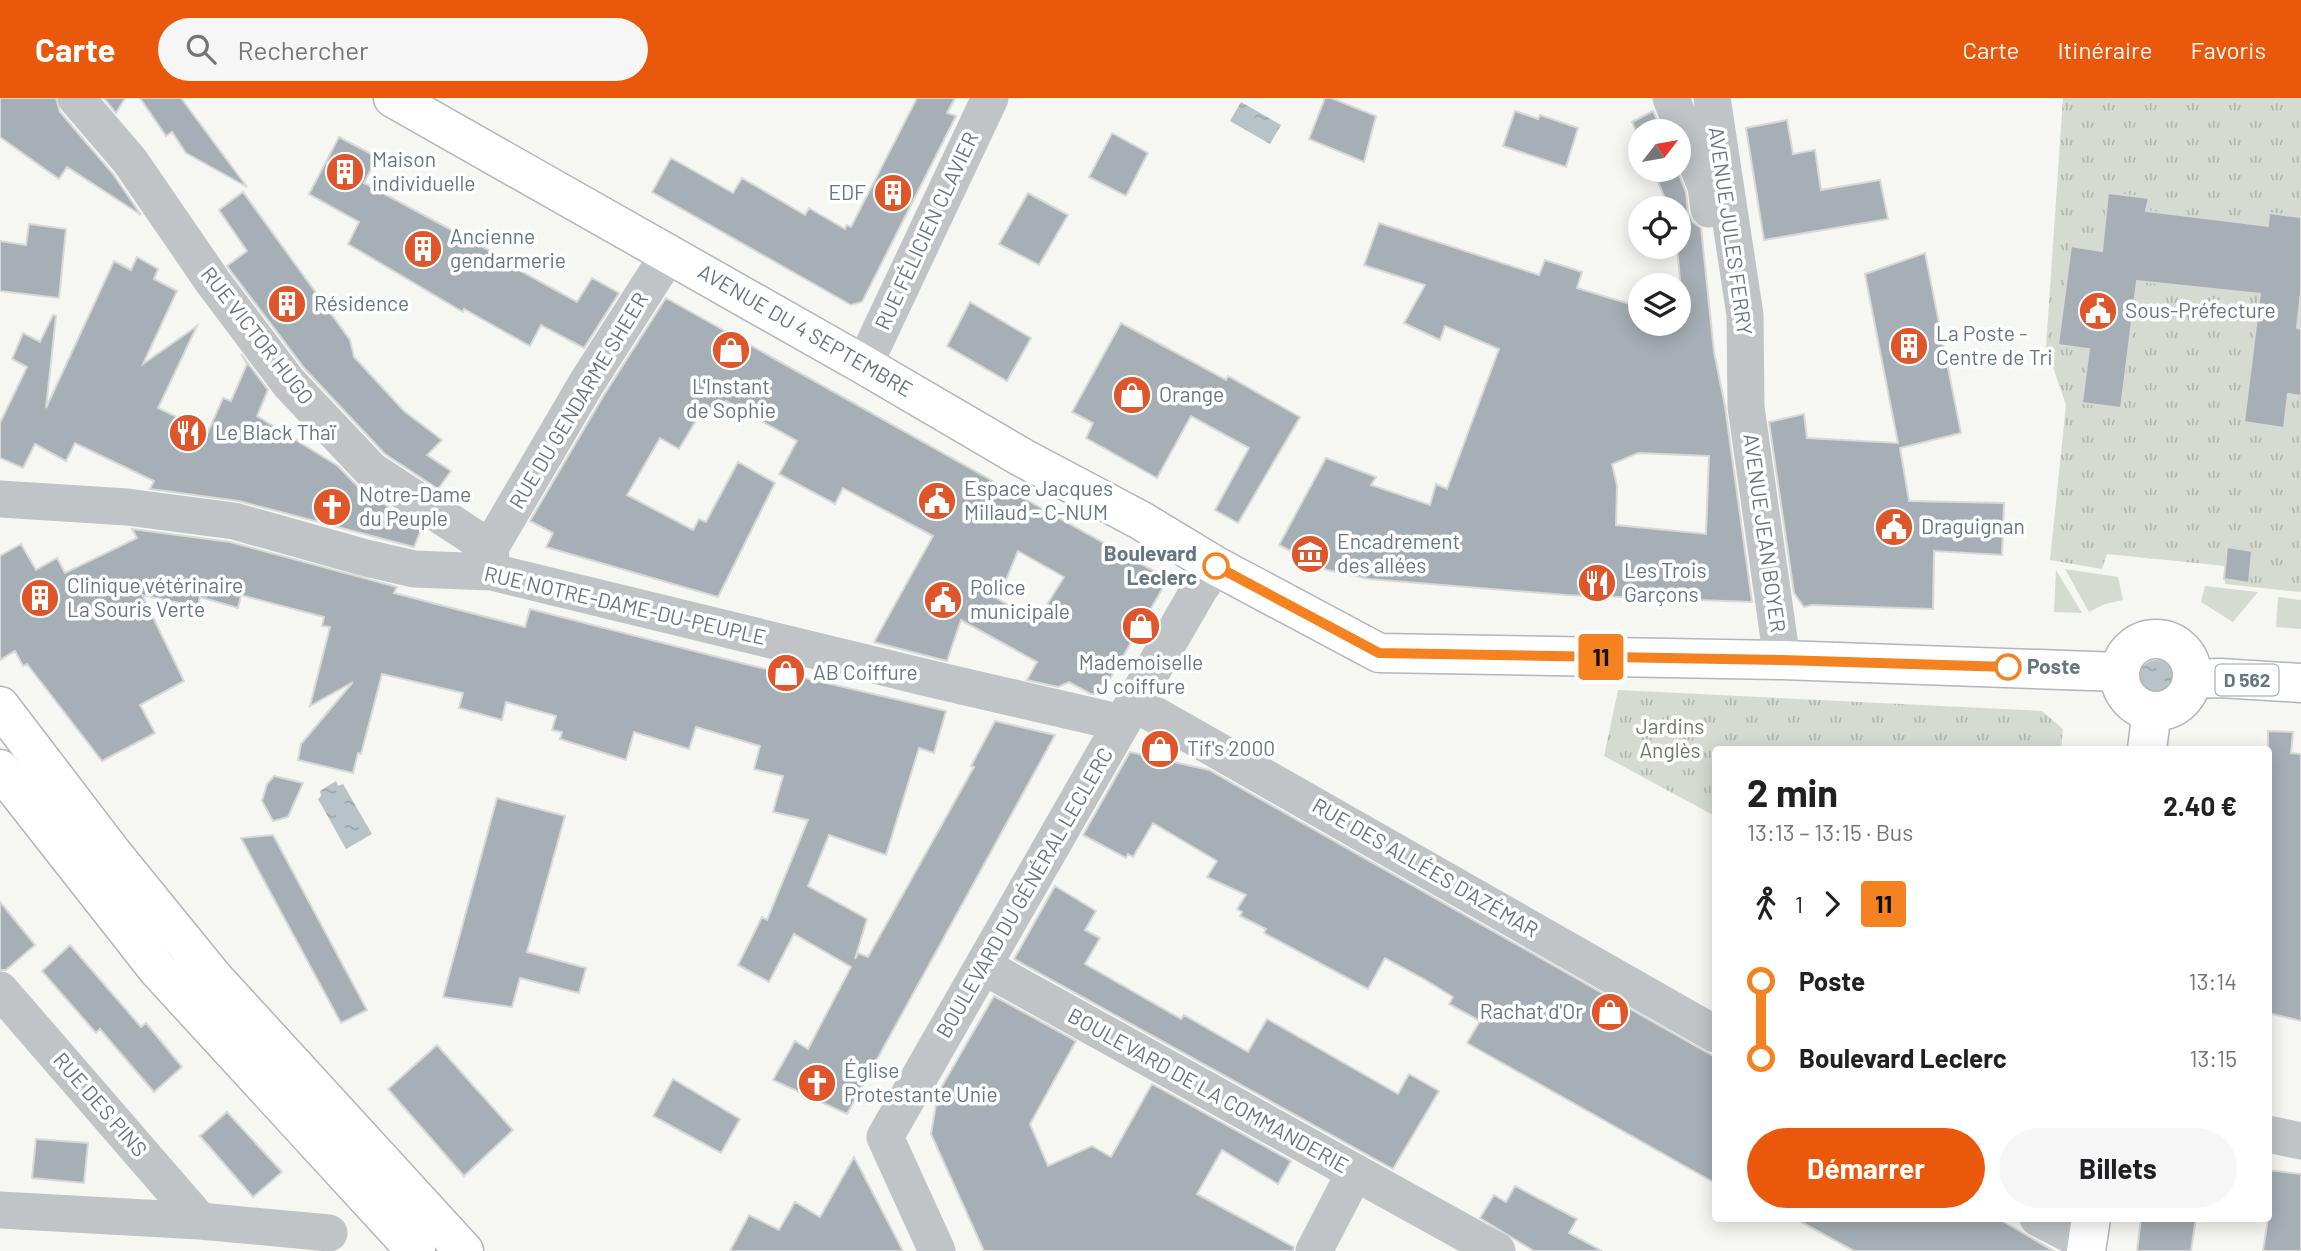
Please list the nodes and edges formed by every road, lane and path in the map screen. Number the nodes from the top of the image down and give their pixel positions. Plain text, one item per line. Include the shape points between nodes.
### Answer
1 (76, 98) edge
2 (393, 98) edge
3 (990, 98) edge
4 (1671, 98) edge
5 (1712, 98) edge
6 (670, 254) junction
7 (864, 365) junction
8 (1746, 398) junction
9 (0, 499) edge
10 (491, 560) junction
11 (1216, 566) junction
12 (1782, 660) junction
13 (2120, 672) junction
14 (2192, 679) junction
15 (2301, 683) edge
16 (0, 706) edge
17 (2152, 711) junction
18 (1128, 713) junction
19 (2147, 746) edge
20 (3, 773) edge
21 (983, 966) junction
22 (0, 990) edge
23 (1712, 1032) edge
24 (2272, 1135) edge
25 (2301, 1141) edge
26 (1355, 1172) junction
27 (0, 1210) edge
28 (200, 1221) junction
29 (2048, 1222) edge
30 (330, 1233) dead end
31 (2088, 1238) edge
32 (416, 1251) edge
33 (464, 1251) edge
34 (937, 1251) edge
35 (1314, 1251) edge
36 (1497, 1251) edge

1 - 10 street, RUE VICTOR HUGO via 130,161 213,282 296,390 371,470
2 - 6 main road, AVENUE DU 4 SEPTEMBRE
3 - 7 street, RUE FÉLICIEN CLAVIER
4 - 8 street via 1706,187 1730,342
5 - 8 street, AVENUE JULES FERRY via 1745,315
6 - 7 main road, AVENUE DU 4 SEPTEMBRE
6 - 10 street, RUE DU GENDARME SHEER via 586,384
7 - 11 main road, AVENUE DU 4 SEPTEMBRE
8 - 12 street, AVENUE JEAN BOYER
9 - 10 street, RUE NOTRE-DAME-DU-PEUPLE via 127,507 234,521 414,569
10 - 18 street, RUE NOTRE-DAME-DU-PEUPLE via 936,680
11 - 12 main road, AVENUE DU 4 SEPTEMBRE via 1379,653
11 - 18 street, BOULEVARD DU GÉNÉRAL LECLERC
12 - 13 main road, AVENUE DU 4 SEPTEMBRE
13 - 14 main road via 2133,647 2159,639 2185,652
13 - 17 main road via 2128,698
14 - 15 main road, D 562
14 - 17 main road via 2183,700 2163,711
16 - 33 main road via 213,976
17 - 19 main road
18 - 21 street, BOULEVARD DU GÉNÉRAL LECLERC
18 - 23 street, RUE DES ALLÉES D'AZÉMAR
20 - 32 main road via 158,970
21 - 26 street, BOULEVARD DE LA COMMANDERIE
21 - 34 street, BOULEVARD DU GÉNÉRAL LECLERC via 886,1137
22 - 28 street, RUE DES PINS
24 - 25 street
26 - 35 street, BOULEVARD DE LA COMMANDERIE
26 - 36 street
27 - 28 street
28 - 30 street
29 - 31 street

